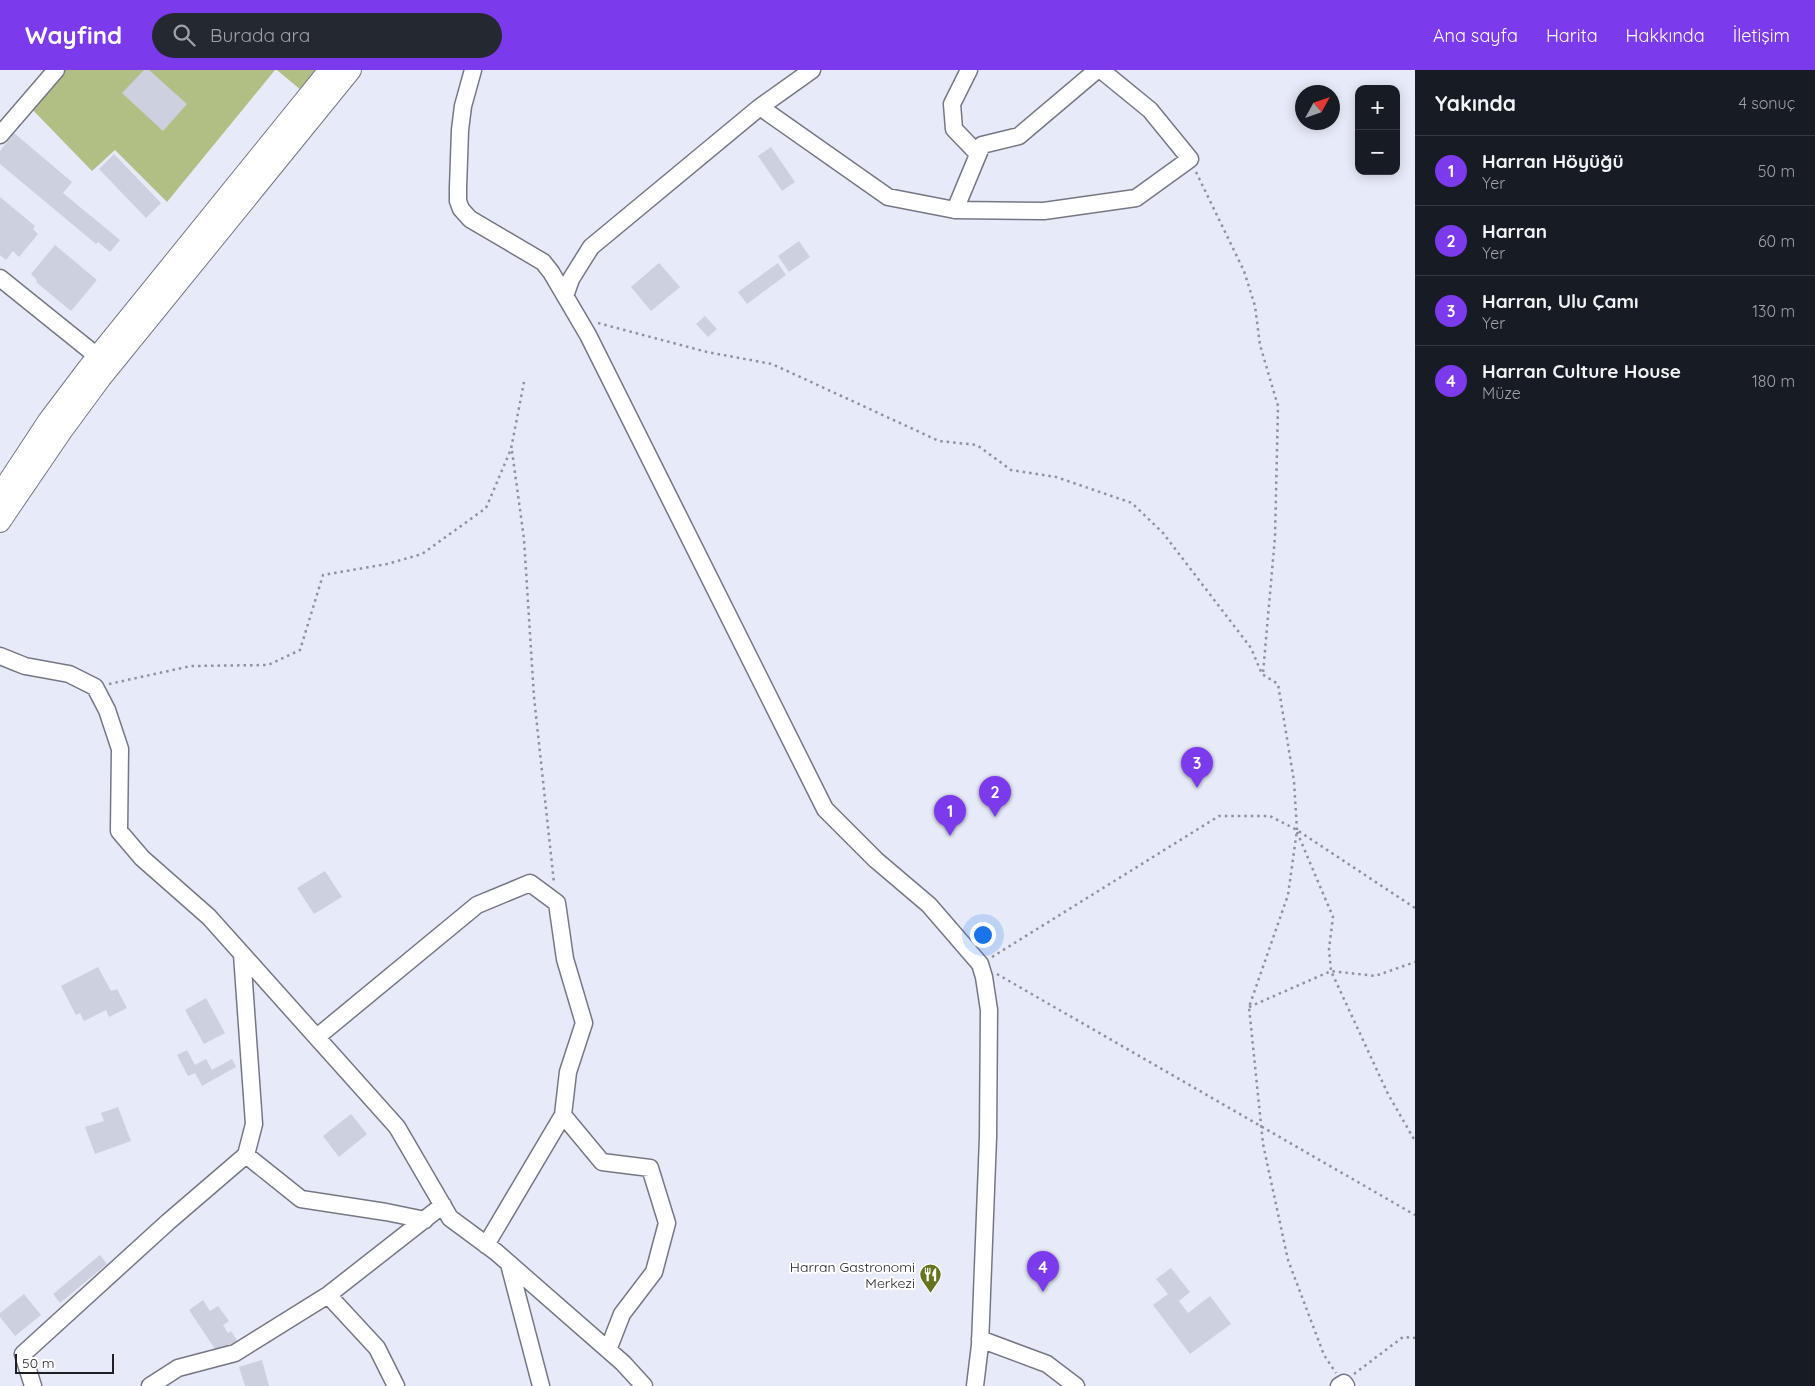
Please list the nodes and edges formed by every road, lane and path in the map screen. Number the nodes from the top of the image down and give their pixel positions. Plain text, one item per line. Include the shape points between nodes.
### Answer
1 (56, 70) edge
2 (330, 70) edge
3 (351, 70) edge
4 (473, 70) edge
5 (812, 70) edge
6 (968, 70) edge
7 (1097, 70) edge
8 (1101, 70) edge
9 (760, 107) junction
10 (0, 135) edge
11 (978, 154) junction
12 (1190, 159) junction
13 (955, 210) junction
14 (0, 278) edge
15 (565, 296) junction
16 (577, 318) junction
17 (97, 356) junction
18 (524, 382) dead end
19 (511, 450) junction
20 (0, 494) edge
21 (0, 522) edge
22 (0, 656) edge
23 (1262, 674) junction
24 (95, 687) junction
25 (1297, 830) junction
26 (557, 903) junction
27 (1415, 908) edge
28 (242, 954) junction
29 (1415, 962) edge
30 (980, 964) junction
31 (1332, 971) junction
32 (1249, 1007) junction
33 (317, 1037) junction
34 (562, 1115) junction
35 (1262, 1126) junction
36 (1415, 1141) edge
37 (246, 1155) junction
38 (443, 1205) junction
39 (1415, 1215) edge
40 (425, 1220) junction
41 (486, 1245) junction
42 (509, 1264) junction
43 (328, 1295) junction
44 (1415, 1338) edge
45 (980, 1339) junction
46 (608, 1350) junction
47 (1343, 1385) edge
48 (33, 1386) edge
49 (150, 1386) edge
50 (396, 1386) edge
51 (541, 1386) edge
52 (644, 1386) edge
53 (975, 1386) edge
54 (1076, 1386) edge

1 - 10 street
2 - 17 main road
3 - 21 main road via 101,378
4 - 15 street via 460,130 460,209 470,219 543,262
5 - 9 street
6 - 11 street via 952,104 954,129
7 - 11 street via 1019,136 982,145
8 - 12 street via 1150,110
9 - 13 street via 888,197
9 - 15 street via 591,247 571,279
11 - 13 street
12 - 13 street via 1136,198 1044,211
12 - 23 path via 1244,271 1255,306 1260,345 1278,406 1275,537
14 - 17 street
15 - 16 street
16 - 23 path via 707,352 772,364 939,441 977,445 1011,470 1056,477 1132,503 1164,533 1251,648
16 - 30 street via 588,334 825,809 876,860 928,905
17 - 20 main road
18 - 19 path
19 - 24 path via 486,508 422,554 387,564 323,575 300,650 268,665 191,666
19 - 26 path via 524,539 534,697
22 - 24 street via 25,666 69,674
23 - 25 path via 1278,684 1294,781
24 - 28 street via 107,710 120,749 119,831 142,858 209,917
25 - 27 path
25 - 30 path via 1270,816 1219,816
25 - 31 path via 1333,917 1328,949
25 - 32 path via 1288,895
26 - 33 street via 530,883 477,905
26 - 34 street via 565,958 584,1022 568,1072
28 - 33 street
28 - 37 street via 254,1124
29 - 31 path via 1375,976
30 - 35 path
30 - 45 street via 989,1010
31 - 32 path
31 - 36 path via 1388,1094
32 - 35 path
33 - 38 street via 396,1127
34 - 41 street
34 - 46 street via 602,1162 650,1168 667,1224 654,1272 622,1314
35 - 39 path
35 - 47 path via 1288,1260 1324,1355
37 - 40 street via 301,1199
37 - 48 street via 23,1354
38 - 40 street
38 - 41 street via 450,1218
40 - 43 street
41 - 42 street
42 - 46 street
42 - 51 street
43 - 49 street via 235,1354 178,1368
43 - 50 street via 377,1348
44 - 47 path via 1403,1337
45 - 53 street
45 - 54 street via 1047,1364
46 - 52 street

